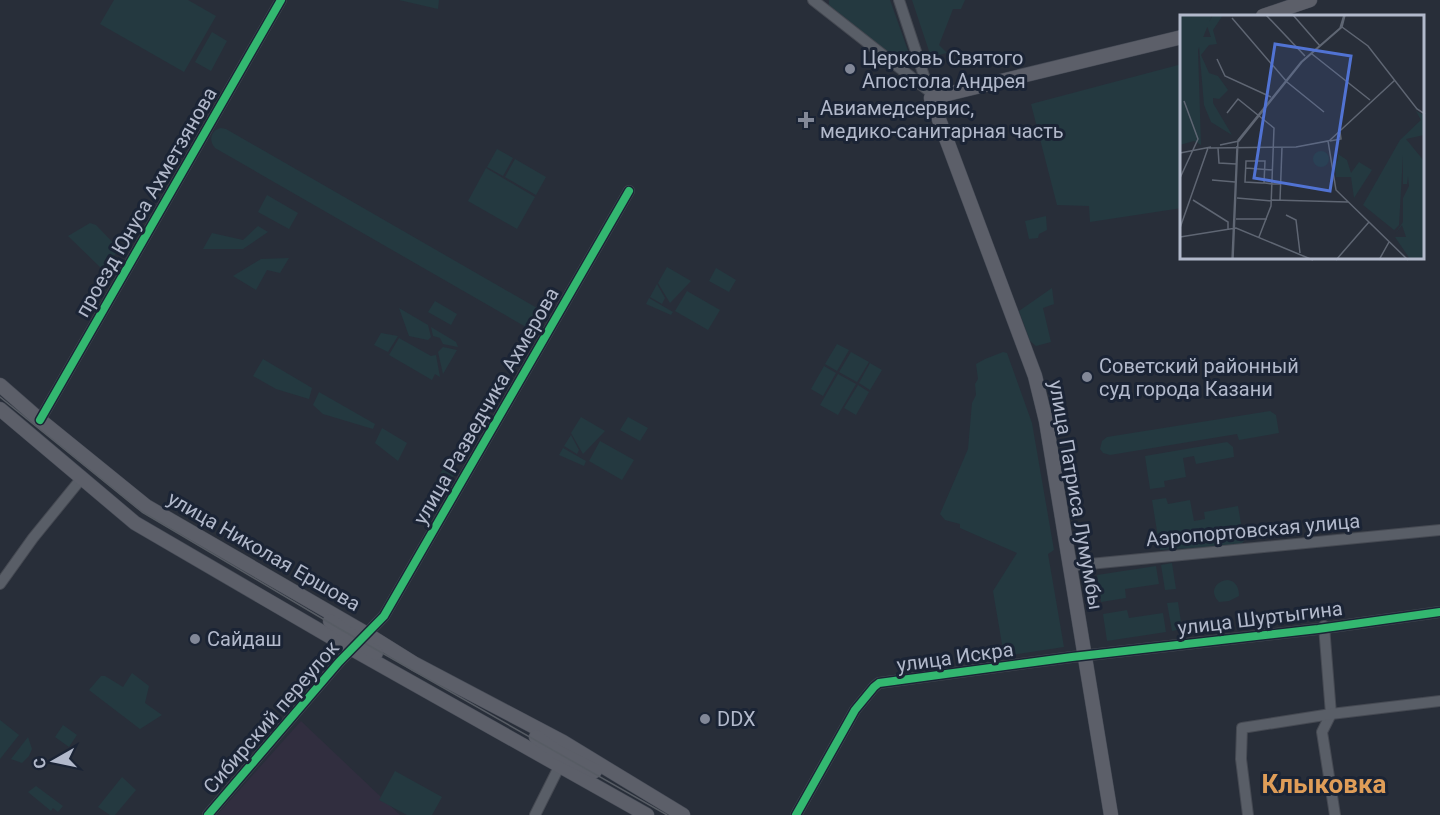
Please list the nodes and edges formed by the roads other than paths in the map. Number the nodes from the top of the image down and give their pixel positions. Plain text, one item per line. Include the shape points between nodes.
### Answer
1 (281, 0) edge
2 (813, 0) edge
3 (899, 0) edge
4 (1310, 0) edge
5 (823, 4) edge
6 (1266, 15) edge
7 (1180, 37) edge
8 (930, 95) junction
9 (629, 191) dead end
10 (0, 385) edge
11 (0, 393) edge
12 (0, 409) edge
13 (40, 420) junction
14 (81, 478) junction
15 (1440, 530) edge
16 (1069, 566) junction
17 (0, 584) edge
18 (1440, 612) edge
19 (1324, 627) junction
20 (360, 641) junction
21 (1084, 655) junction
22 (1440, 701) edge
23 (453, 706) junction
24 (1331, 714) junction
25 (560, 767) junction
26 (208, 815) edge
27 (535, 815) edge
28 (647, 815) edge
29 (682, 815) edge
30 (796, 815) edge
31 (1111, 815) edge
32 (1248, 815) edge
33 (1335, 815) edge

1 - 13 street, проезд Юнуса Ахметзянова
2 - 5 street
3 - 8 street, улица Патриса Лумумбы
4 - 6 main road
5 - 8 street
7 - 8 main road
8 - 16 main road, улица Патриса Лумумбы via 1035,376
9 - 20 street, улица Разведчика Ахмерова via 381,622
10 - 13 main road, улица Николая Ершова
11 - 13 main road
12 - 14 main road, улица Николая Ершова
13 - 20 main road, улица Николая Ершова via 146,506 304,599
14 - 17 street
14 - 20 main road, улица Николая Ершова via 135,523 276,604
15 - 16 street, Аэропортовская улица
16 - 21 main road, улица Патриса Лумумбы
18 - 19 street, улица Шуртыгина
19 - 21 street, улица Шуртыгина
19 - 24 street
20 - 23 main road
20 - 26 street, Сибирский переулок
20 - 29 main road, улица Николая Ершова via 415,664 497,708 557,752
21 - 30 street, улица Искра via 879,683 855,710
21 - 31 main road, улица Патриса Лумумбы
22 - 24 street
23 - 25 main road
23 - 28 main road via 556,756
24 - 32 street via 1242,728 1241,759
24 - 33 street via 1322,732
25 - 27 street
25 - 28 main road

